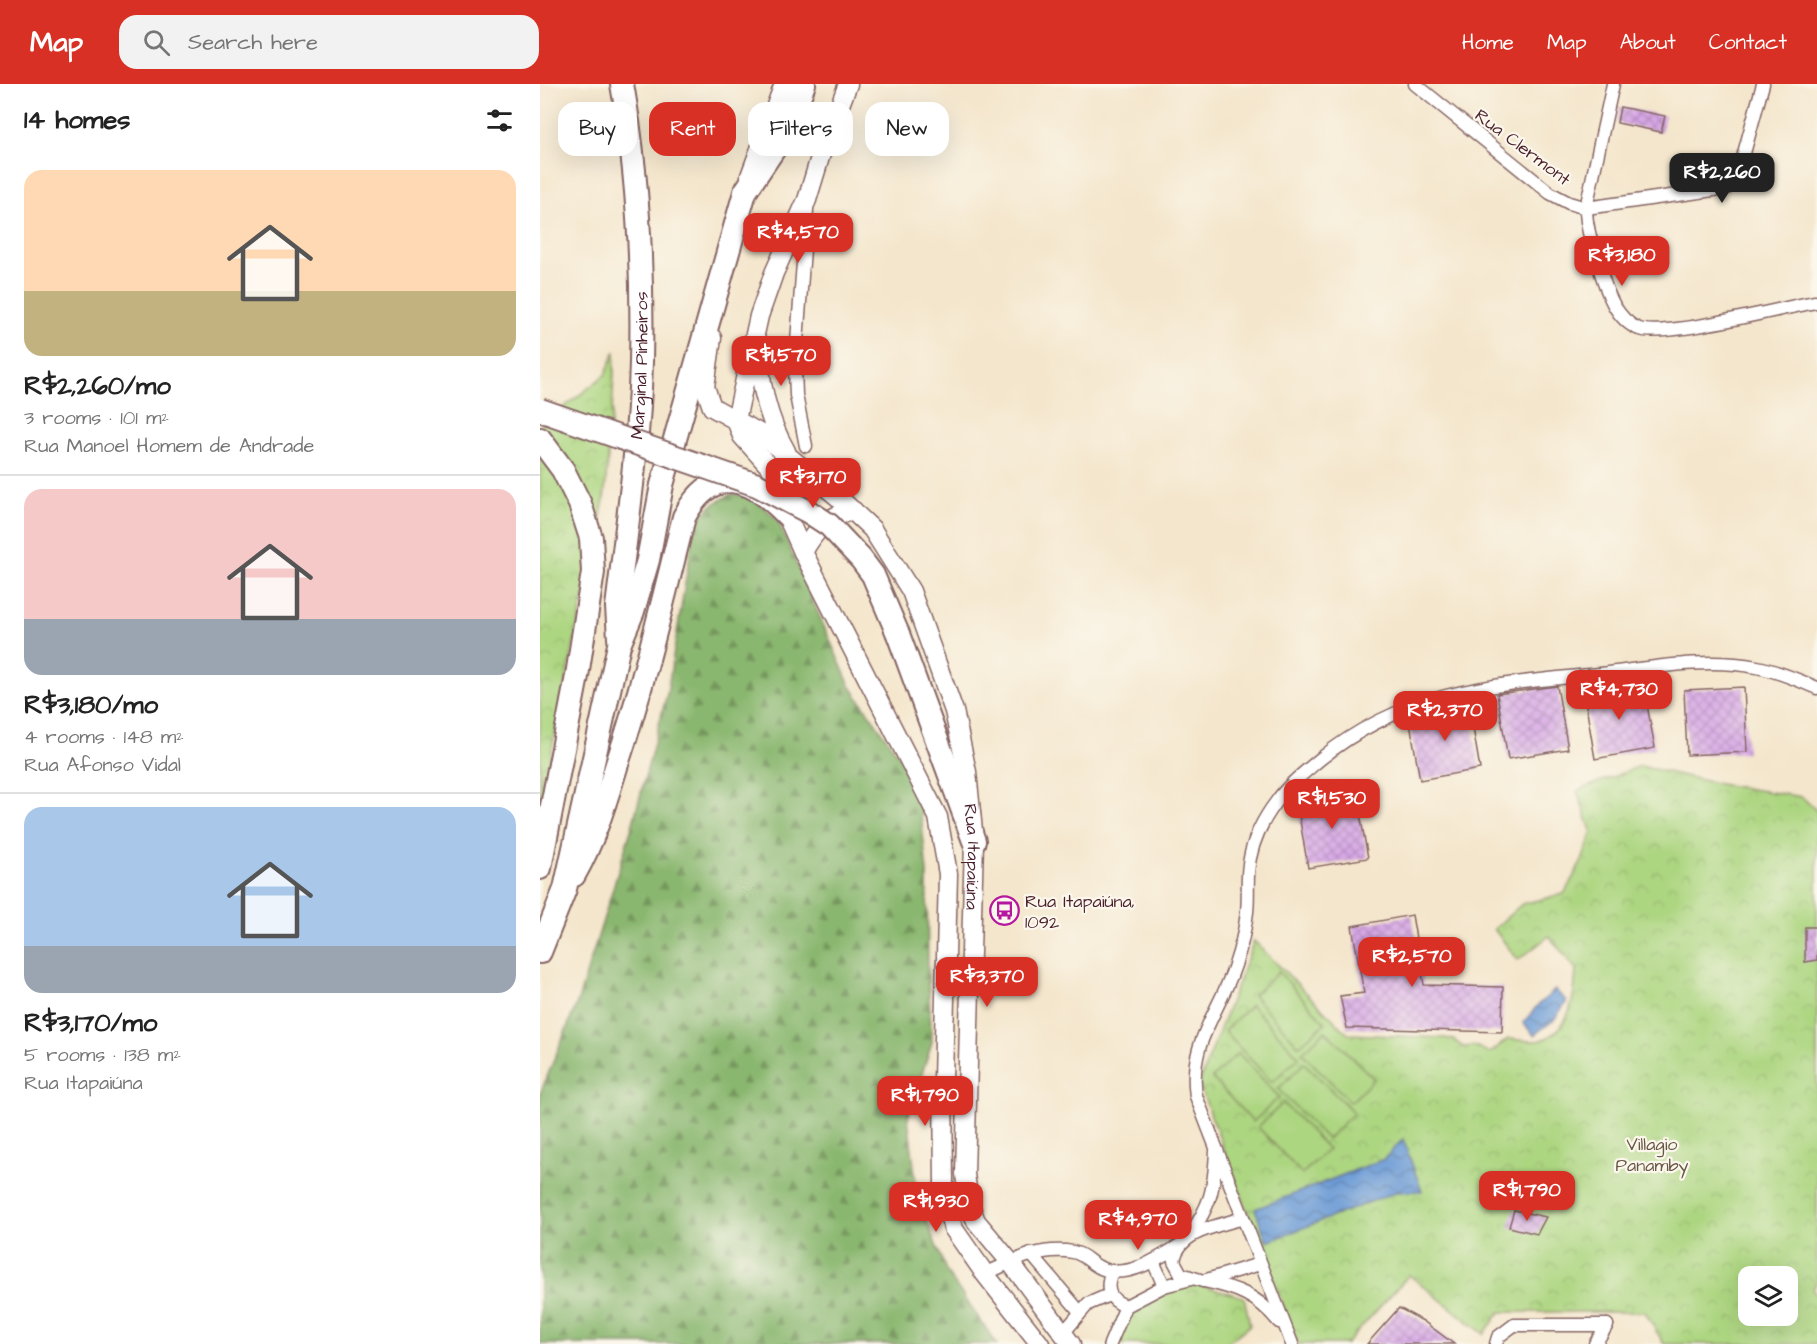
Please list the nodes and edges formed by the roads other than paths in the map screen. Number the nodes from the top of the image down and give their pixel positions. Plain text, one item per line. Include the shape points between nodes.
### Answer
1 (622, 84) edge
2 (784, 84) edge
3 (804, 84) edge
4 (848, 84) edge
5 (1415, 84) edge
6 (1613, 84) edge
7 (1763, 84) edge
8 (745, 192) junction
9 (807, 200) junction
10 (1586, 208) junction
11 (1815, 302) dead end
12 (715, 306) junction
13 (759, 316) junction
14 (705, 387) junction
15 (740, 400) junction
16 (540, 410) edge
17 (736, 420) junction
18 (540, 439) edge
19 (806, 446) dead end
20 (791, 460) junction
21 (854, 511) junction
22 (786, 514) junction
23 (803, 552) junction
24 (619, 645) junction
25 (1817, 688) edge
26 (974, 841) junction
27 (540, 868) edge
28 (565, 889) junction
29 (540, 952) edge
30 (1216, 1144) junction
31 (1243, 1218) junction
32 (1183, 1242) junction
33 (1031, 1254) junction
34 (1153, 1262) junction
35 (1011, 1263) junction
36 (1260, 1264) junction
37 (1113, 1271) junction
38 (985, 1274) junction
39 (1197, 1280) junction
40 (1164, 1286) junction
41 (1104, 1297) junction
42 (1126, 1306) junction
43 (1080, 1312) junction
44 (1286, 1330) junction
45 (1067, 1338) edge
46 (1040, 1344) edge
47 (1110, 1344) edge
48 (1292, 1344) edge
49 (1496, 1344) edge
50 (1595, 1344) edge

1 - 24 highway, Marginal Pinheiros via 637,215 641,342 637,427 617,607
2 - 8 main road
3 - 8 highway via 786,131
4 - 9 main road
5 - 10 street, Rua Clermont via 1550,193
6 - 10 street
7 - 10 street via 1738,175 1727,188
8 - 12 highway
9 - 13 main road
9 - 19 street via 795,368
10 - 11 street via 1586,224 1605,285 1618,313 1639,328 1665,332
12 - 14 main road
12 - 24 highway via 662,485 648,560
13 - 15 main road
13 - 20 main road via 764,393 770,416
14 - 15 main road via 723,406
14 - 17 main road, Rua Itapaiúna via 712,407
15 - 17 main road
16 - 26 highway, bridge via 757,485 829,525 873,575
17 - 20 main road, Rua Itapaiúna via 762,434
17 - 22 main road, Rua Itapaiúna via 742,436 776,474
18 - 27 highway via 580,504 591,538 593,572
20 - 21 main road, Rua Itapaiúna
21 - 23 main road via 821,525
21 - 26 main road, Rua Itapaiúna via 872,529 911,591 954,711 967,772
22 - 23 main road, Rua Itapaiúna
22 - 28 highway via 760,490 735,480 705,488 692,502 684,517 648,662 590,847
23 - 38 main road, Rua Itapaiúna via 938,817 948,874 944,1188 953,1228
24 - 28 highway
25 - 30 street via 1757,667 1712,662 1501,683 1424,700 1343,741 1278,799 1260,827 1250,858 1247,912 1235,964 1194,1061 1196,1096
26 - 35 main road, Rua Itapaiúna via 965,1174 976,1221
28 - 29 highway
30 - 31 street
30 - 32 street via 1212,1195 1203,1217
31 - 32 street via 1207,1229
31 - 36 street
32 - 34 street
32 - 39 street via 1174,1261 1181,1274
33 - 35 street
33 - 37 street via 1072,1252
33 - 43 street
34 - 37 street
34 - 40 street
35 - 38 street
35 - 45 main road, Rua Itapaiúna
36 - 39 street
36 - 44 street
37 - 41 street
38 - 46 main road, Rua Itapaiúna
39 - 40 street
39 - 44 street via 1234,1288 1264,1304
40 - 42 street
41 - 42 street
41 - 43 street
42 - 47 street
43 - 45 street
44 - 48 street
49 - 50 street via 1498,1337 1514,1325 1607,1324

